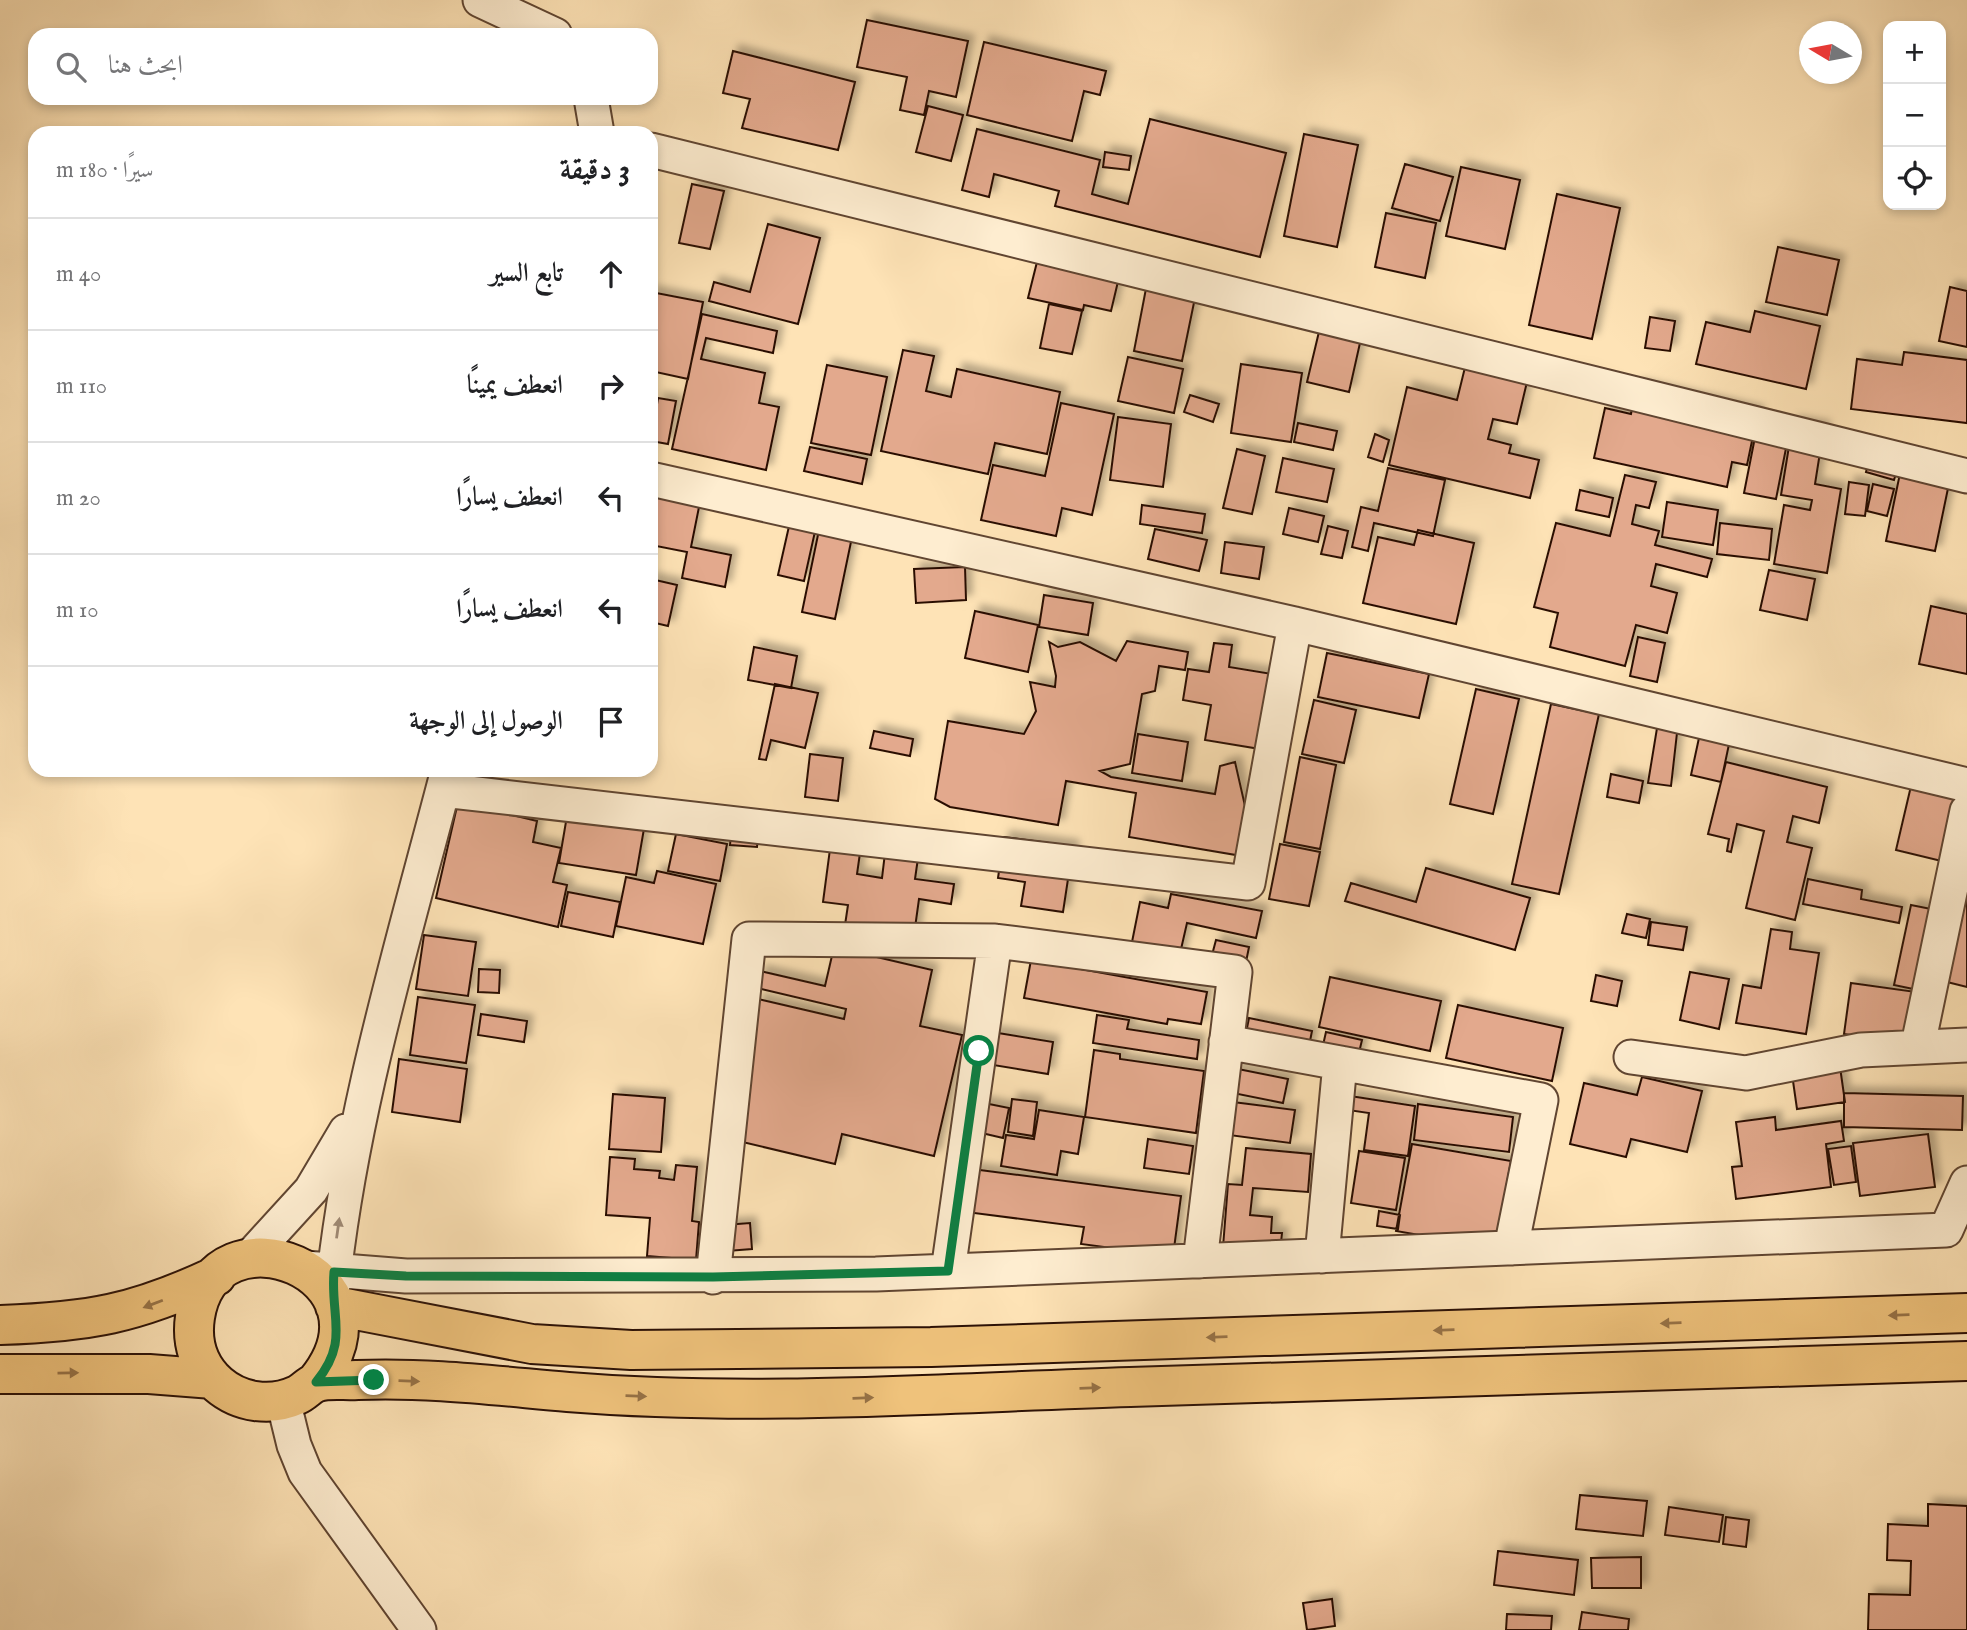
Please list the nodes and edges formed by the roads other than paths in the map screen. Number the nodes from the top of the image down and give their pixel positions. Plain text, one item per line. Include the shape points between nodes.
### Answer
1 (480, 0) edge
2 (540, 28) edge
3 (592, 105) edge
4 (596, 126) edge
5 (658, 152) edge
6 (1967, 476) edge
7 (658, 481) edge
8 (1295, 624) junction
9 (446, 780) edge
10 (1967, 785) edge
11 (1967, 810) edge
12 (995, 941) junction
13 (1226, 1042) junction
14 (1918, 1045) junction
15 (1967, 1045) edge
16 (1631, 1057) dead end
17 (1340, 1063) junction
18 (367, 1084) junction
19 (1967, 1183) edge
20 (1511, 1248) junction
21 (1322, 1256) junction
22 (249, 1258) junction
23 (1200, 1261) junction
24 (948, 1271) junction
25 (216, 1276) junction
26 (713, 1277) junction
27 (327, 1285) junction
28 (1967, 1313) edge
29 (0, 1325) edge
30 (1967, 1360) edge
31 (0, 1374) edge
32 (213, 1379) junction
33 (316, 1382) junction
34 (283, 1400) junction
35 (419, 1630) edge

1 - 2 street
3 - 4 street
5 - 6 street
7 - 8 street
8 - 9 street via 1248,883
8 - 10 street
9 - 18 street
11 - 14 street
12 - 13 street via 1235,972
12 - 24 street
12 - 26 street via 749,939
13 - 17 street
13 - 23 street
14 - 15 street
14 - 16 street via 1826,1056 1746,1073
17 - 20 street via 1541,1100
17 - 21 street
18 - 22 street via 311,1190
27 -> 18 street
19 - 20 street via 1946,1230
20 - 21 street
21 - 23 street
22 - 25 main road
22 - 27 main road via 287,1259
23 - 24 street
24 - 26 street
25 -> 29 main road via 142,1308 105,1317
25 - 32 main road via 196,1309 193,1327 195,1346
26 - 27 street via 406,1276
28 -> 27 main road via 931,1347 631,1350 532,1344
27 - 33 main road via 338,1339 327,1369
33 -> 30 main road via 432,1381 598,1394 808,1399
31 -> 32 main road via 108,1373
32 - 34 main road via 245,1400
33 - 34 main road
34 - 35 street via 305,1472

